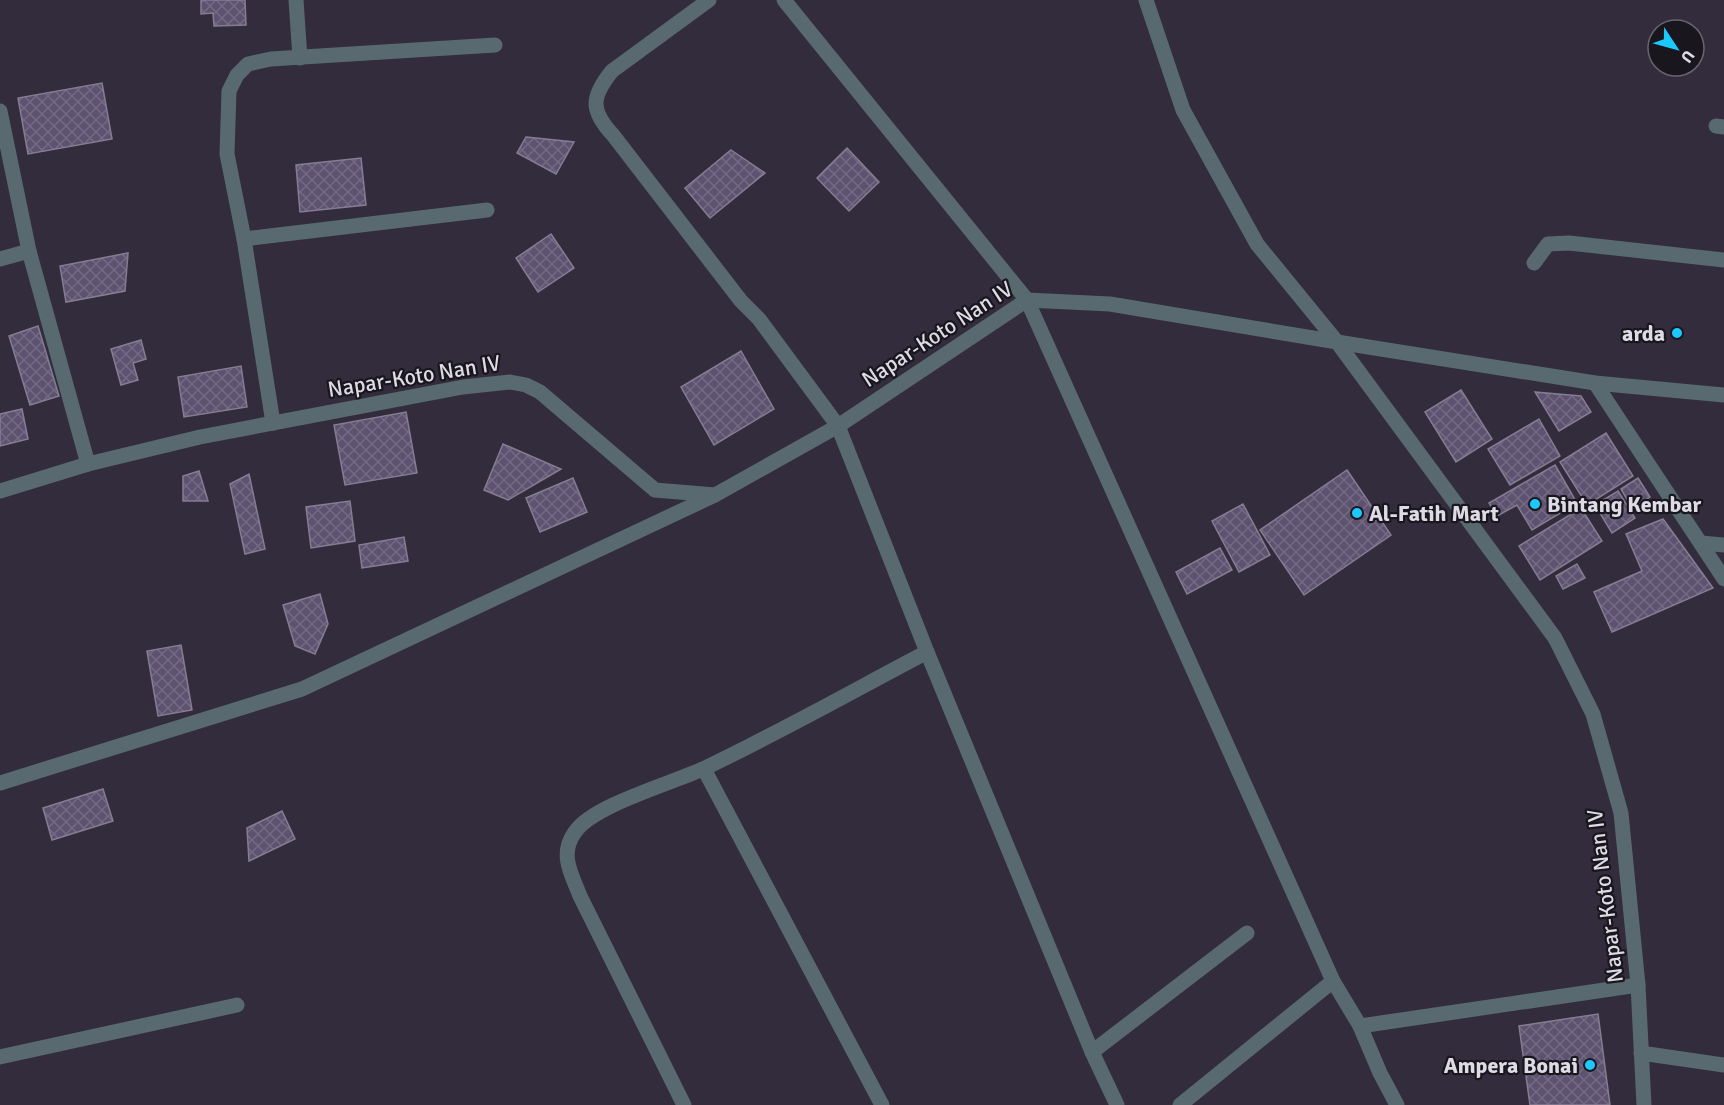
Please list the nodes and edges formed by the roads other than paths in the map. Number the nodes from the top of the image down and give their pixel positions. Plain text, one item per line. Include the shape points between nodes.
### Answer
1 (296, 0) edge
2 (709, 0) edge
3 (784, 0) edge
4 (1146, 0) edge
5 (495, 45) dead end
6 (300, 58) junction
7 (0, 111) edge
8 (487, 210) dead end
9 (244, 239) junction
10 (29, 251) junction
11 (0, 259) edge
12 (1724, 260) edge
13 (1534, 263) dead end
14 (1027, 300) junction
15 (1337, 342) junction
16 (1595, 383) junction
17 (1724, 395) edge
18 (273, 423) junction
19 (838, 426) junction
20 (88, 464) junction
21 (0, 492) edge
22 (715, 495) junction
23 (1701, 543) junction
24 (1724, 545) edge
25 (1724, 579) edge
26 (927, 652) junction
27 (704, 769) junction
28 (0, 783) edge
29 (1247, 933) dead end
30 (1333, 981) junction
31 (1638, 985) junction
32 (237, 1005) dead end
33 (1360, 1026) junction
34 (1092, 1052) junction
35 (1641, 1053) junction
36 (0, 1057) edge
37 (1724, 1065) edge
38 (684, 1105) edge
39 (882, 1105) edge
40 (1117, 1105) edge
41 (1180, 1105) edge
42 (1397, 1105) edge
43 (1644, 1105) edge

1 - 6 street
2 - 19 street via 612,71 599,87 597,112 600,121 759,319
3 - 14 street
4 - 15 street via 1183,110 1257,244
5 - 6 street
6 - 9 street via 248,64 229,91 227,154
7 - 10 street
8 - 9 street
9 - 18 street
10 - 11 street
10 - 20 street
12 - 13 street via 1569,243 1548,244
14 - 15 street, Napar-Koto Nan IV via 1110,304
14 - 19 street, Napar-Koto Nan IV
14 - 30 street
15 - 16 street
15 - 31 street, Napar-Koto Nan IV via 1555,638 1593,714 1621,813
16 - 17 street
16 - 23 street
18 - 20 street, Napar-Koto Nan IV
18 - 22 street, Napar-Koto Nan IV via 463,387 510,382 540,392 654,490
19 - 22 street, Napar-Koto Nan IV
19 - 26 street
20 - 21 street, Napar-Koto Nan IV
22 - 28 street via 302,689
23 - 24 street
23 - 25 street
26 - 27 street
26 - 34 street
27 - 38 street via 621,801 587,820 576,830 566,853 580,896
27 - 39 street
29 - 34 street
30 - 33 street
30 - 41 street
31 - 33 street
31 - 35 street, Napar-Koto Nan IV
32 - 36 street
33 - 42 street
34 - 40 street
35 - 37 street
35 - 43 street, Napar-Koto Nan IV

